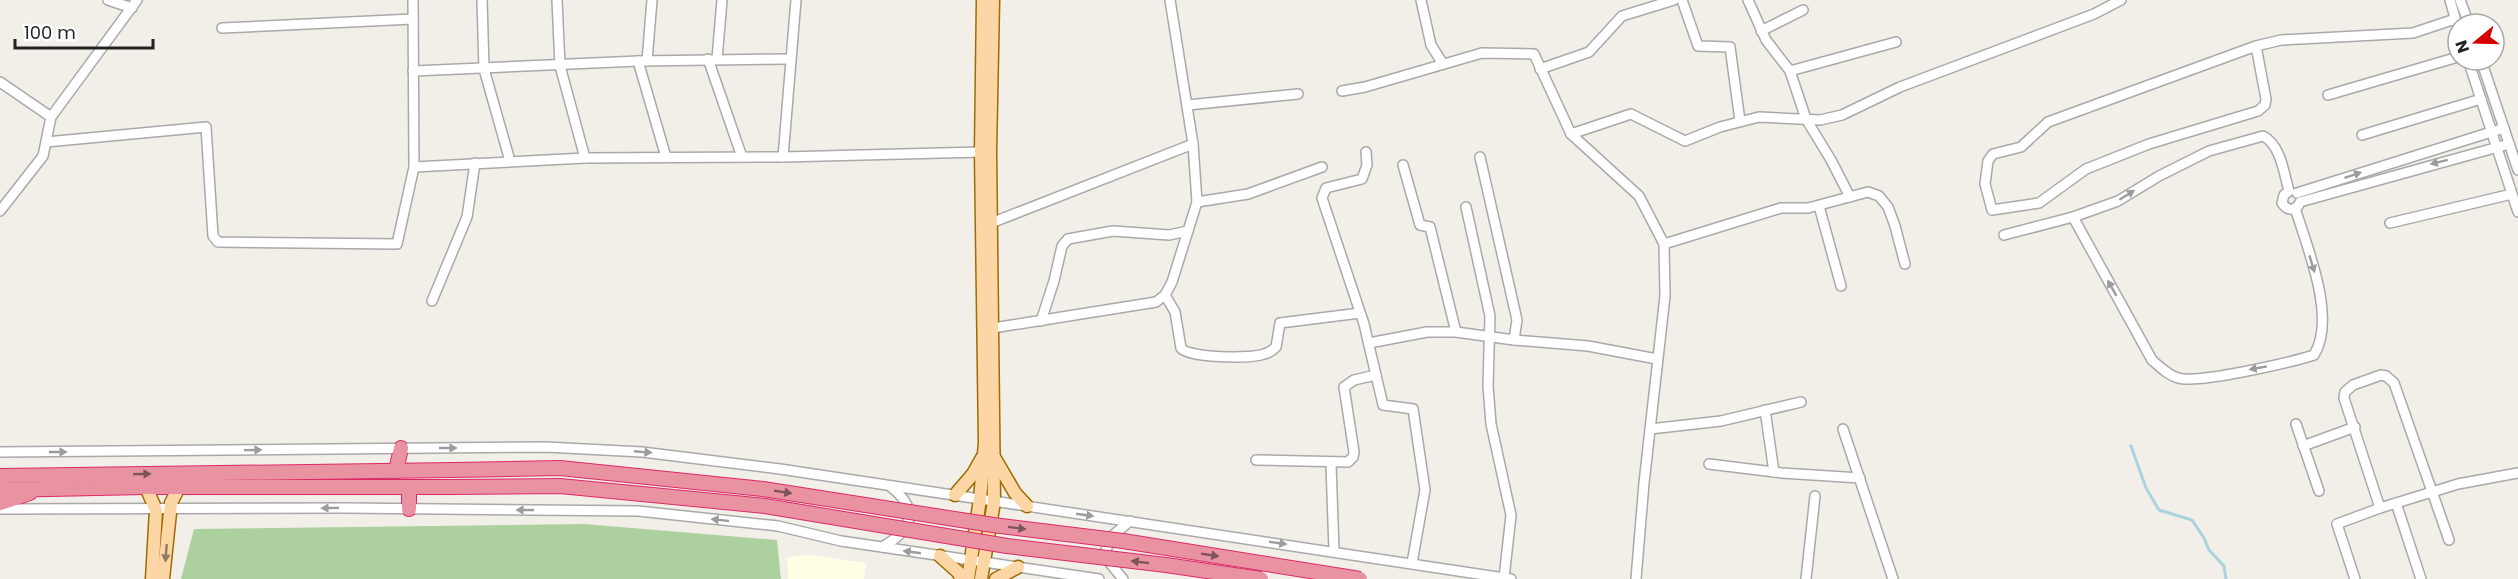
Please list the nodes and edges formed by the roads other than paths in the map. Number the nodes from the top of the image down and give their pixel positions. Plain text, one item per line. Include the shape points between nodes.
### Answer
1 (108, 0) edge
2 (413, 0) edge
3 (482, 0) edge
4 (557, 0) edge
5 (652, 0) edge
6 (722, 0) edge
7 (796, 0) edge
8 (983, 0) edge
9 (993, 0) edge
10 (1170, 0) edge
11 (1421, 0) edge
12 (1674, 0) edge
13 (1682, 0) edge
14 (1748, 0) edge
15 (2121, 0) edge
16 (134, 4) edge
17 (1803, 10) dead end
18 (413, 19) junction
19 (2446, 26) edge
20 (222, 28) dead end
21 (1761, 31) junction
22 (1896, 42) dead end
23 (2256, 46) junction
24 (713, 59) junction
25 (790, 59) junction
26 (642, 61) junction
27 (2446, 61) edge
28 (1443, 64) junction
29 (560, 66) junction
30 (484, 69) junction
31 (1540, 69) junction
32 (413, 71) junction
33 (1790, 71) junction
34 (2472, 72) edge
35 (2485, 72) edge
36 (0, 82) edge
37 (1342, 91) dead end
38 (1298, 94) dead end
39 (2328, 95) dead end
40 (2481, 99) junction
41 (1188, 105) junction
42 (51, 117) junction
43 (1806, 119) junction
44 (1740, 121) junction
45 (2504, 128) junction
46 (2491, 133) junction
47 (1571, 134) junction
48 (2362, 135) dead end
49 (46, 142) junction
50 (1193, 144) junction
51 (2509, 144) junction
52 (2496, 148) junction
53 (981, 152) junction
54 (1366, 152) dead end
55 (666, 157) junction
56 (742, 157) junction
57 (783, 157) junction
58 (1480, 157) dead end
59 (585, 159) junction
60 (510, 161) junction
61 (475, 163) junction
62 (1403, 165) dead end
63 (414, 166) junction
64 (1322, 167) dead end
65 (2518, 170) edge
66 (2333, 187) junction
67 (2512, 194) junction
68 (1850, 197) junction
69 (2295, 199) junction
70 (1197, 202) junction
71 (1819, 206) junction
72 (1466, 207) dead end
73 (0, 211) edge
74 (2518, 212) edge
75 (2073, 217) junction
76 (991, 223) junction
77 (2390, 223) dead end
78 (1188, 231) junction
79 (2004, 235) dead end
80 (1664, 244) junction
81 (1905, 264) dead end
82 (1841, 286) dead end
83 (1165, 295) junction
84 (432, 301) dead end
85 (1360, 313) junction
86 (1041, 321) junction
87 (993, 328) junction
88 (1456, 332) junction
89 (1489, 337) junction
90 (1514, 339) junction
91 (1369, 344) junction
92 (988, 356) junction
93 (1657, 359) junction
94 (1376, 375) junction
95 (1801, 402) dead end
96 (1765, 410) junction
97 (2296, 424) dead end
98 (2355, 427) junction
99 (1650, 429) junction
100 (1843, 429) dead end
101 (2303, 446) junction
102 (401, 448) junction
103 (0, 453) edge
104 (989, 456) junction
105 (1256, 460) dead end
106 (1331, 464) junction
107 (1709, 464) dead end
108 (396, 471) junction
109 (1774, 472) junction
110 (2518, 473) edge
111 (0, 476) edge
112 (1860, 478) junction
113 (889, 485) junction
114 (146, 487) junction
115 (179, 487) junction
116 (409, 487) junction
117 (46, 488) junction
118 (0, 490) edge
119 (2319, 491) dead end
120 (2434, 491) junction
121 (955, 495) junction
122 (1815, 496) dead end
123 (980, 499) junction
124 (994, 502) junction
125 (0, 503) edge
126 (2396, 503) junction
127 (1027, 506) junction
128 (2380, 508) junction
129 (0, 509) edge
130 (409, 509) junction
131 (156, 510) junction
132 (170, 510) junction
133 (1130, 521) junction
134 (2449, 540) dead end
135 (882, 547) junction
136 (1334, 551) junction
137 (940, 556) junction
138 (970, 560) junction
139 (984, 561) junction
140 (1412, 563) junction
141 (1018, 567) junction
142 (1508, 578) edge
143 (152, 579) edge
144 (163, 579) edge
145 (961, 579) edge
146 (968, 579) edge
147 (981, 579) edge
148 (996, 579) edge
149 (1099, 579) edge
150 (1123, 579) edge
151 (1261, 579) edge
152 (1360, 579) edge
153 (1636, 579) edge
154 (1806, 579) edge
155 (1893, 579) edge
156 (2355, 579) edge
157 (2421, 579) edge

1 - 16 street
2 - 18 street
3 - 30 street
4 - 29 street
5 - 26 street
6 - 24 street
7 - 25 street
8 - 53 main road
9 - 76 main road
10 - 41 street
11 - 28 street via 1431,45
12 - 31 street via 1622,16 1589,52
13 - 44 street via 1698,46 1730,47
14 - 21 street
15 - 43 street via 2094,14 1877,97 1842,115
16 - 42 street
17 - 21 street
18 - 20 street
18 - 32 street
19 - 23 street via 2414,33 2281,40
21 - 33 street
22 - 33 street
23 - 23 street via 2048,122 2021,147 1993,154 1988,161 1985,184 1992,210 2039,203 2086,169 2149,144 2258,111 2266,99
24 - 25 street
24 - 26 street
24 - 56 street
25 - 57 street
26 - 29 street
26 - 55 street
27 - 39 street
28 - 31 street via 1482,53 1534,54
28 - 37 street
29 - 30 street
29 - 59 street
30 - 32 street
30 - 60 street
31 - 47 street
32 - 63 street
33 - 43 street
34 - 40 street
35 - 45 street
36 - 42 street
38 - 41 street
40 - 46 street
40 - 48 street
41 - 50 street
42 - 49 street
43 - 44 street via 1759,117
43 - 68 street
44 - 47 street via 1685,141 1631,114
45 - 46 street
45 - 51 street
46 - 52 street
66 -> 46 street
47 - 80 street via 1639,196
49 - 63 street via 206,127 213,236 226,243 397,244
49 - 73 street via 43,156
50 - 70 street
50 - 76 street
51 - 52 street
51 - 65 street
52 -> 66 street
52 - 67 street
53 - 57 street
53 - 92 main road
54 - 85 street via 1362,178 1326,188 1322,198
55 - 56 street
55 - 59 street
56 - 57 street
58 - 90 street via 1517,320
59 - 60 street
60 - 61 street
61 - 63 street
61 - 84 street via 467,218
62 - 88 street via 1420,225 1430,226
64 - 70 street via 1248,194
66 - 69 street
67 - 74 street
67 - 77 street
68 - 71 street
68 - 81 street via 1868,192 1879,196 1888,207
75 -> 69 street via 2118,201 2208,151 2263,136 2277,150
69 -> 75 street via 2322,297 2320,345 2314,355 2291,363 2197,378 2180,379 2152,360
70 - 78 street
71 - 80 street via 1781,208
71 - 82 street
72 - 89 street via 1490,316
75 - 79 street
76 - 87 main road
78 - 83 street
78 - 86 street via 1169,235 1113,231 1068,239 1062,246
80 - 93 street via 1665,296
83 - 85 street via 1174,306 1181,348 1189,354 1263,355 1276,347 1280,323
83 - 86 street via 1156,302
85 - 91 street
86 - 87 street
87 - 92 main road
88 - 89 street
88 - 91 street via 1427,332
89 - 90 street
89 - 142 street via 1491,424 1511,515
90 - 93 street via 1588,346
91 - 94 street
92 - 104 main road
93 - 99 street
94 - 106 street via 1354,380 1344,387 1354,452 1348,462
94 - 140 street via 1383,405 1413,409 1425,490
95 - 96 street
96 - 99 street via 1713,422
96 - 109 street
97 - 101 street
98 - 101 street
98 - 120 street via 2345,392 2381,375 2390,378
98 - 128 street
99 - 153 street
100 - 112 street
101 - 119 street
103 -> 102 street
102 - 108 highway
102 -> 113 street via 546,447 642,452
104 - 121 main road
104 - 123 main road
104 - 124 main road
104 - 127 main road
105 - 106 street
106 - 136 street
107 - 109 street
111 -> 108 highway
108 -> 152 highway, bridge via 560,468 763,489
109 - 112 street
110 - 120 street
112 - 155 street
113 - 121 street
113 - 135 street via 904,499 908,522 905,532
114 - 115 highway
114 - 117 highway
114 - 131 main road
115 - 116 highway
115 - 132 main road
116 - 130 highway
151 -> 116 highway, bridge via 1007,546 765,506 560,486
117 - 118 highway
117 - 125 highway
120 - 126 street
120 - 134 street
121 - 123 street
122 - 154 street
123 - 124 street
123 - 138 main road
124 - 127 street
124 - 139 main road
126 - 128 street
126 - 157 street
127 -> 133 street
128 - 156 street via 2337,524
129 - 131 street
130 -> 132 street
135 -> 130 street via 778,526 638,511
131 - 132 street
131 - 143 main road
132 -> 144 main road
133 -> 136 street
133 - 150 street via 1112,536 1106,550 1109,562
137 -> 135 street
136 - 140 street
137 - 138 street
137 - 145 main road
138 - 139 street
138 - 146 main road
139 - 141 street
139 - 147 main road
140 - 142 street
141 - 148 main road
141 - 149 street

